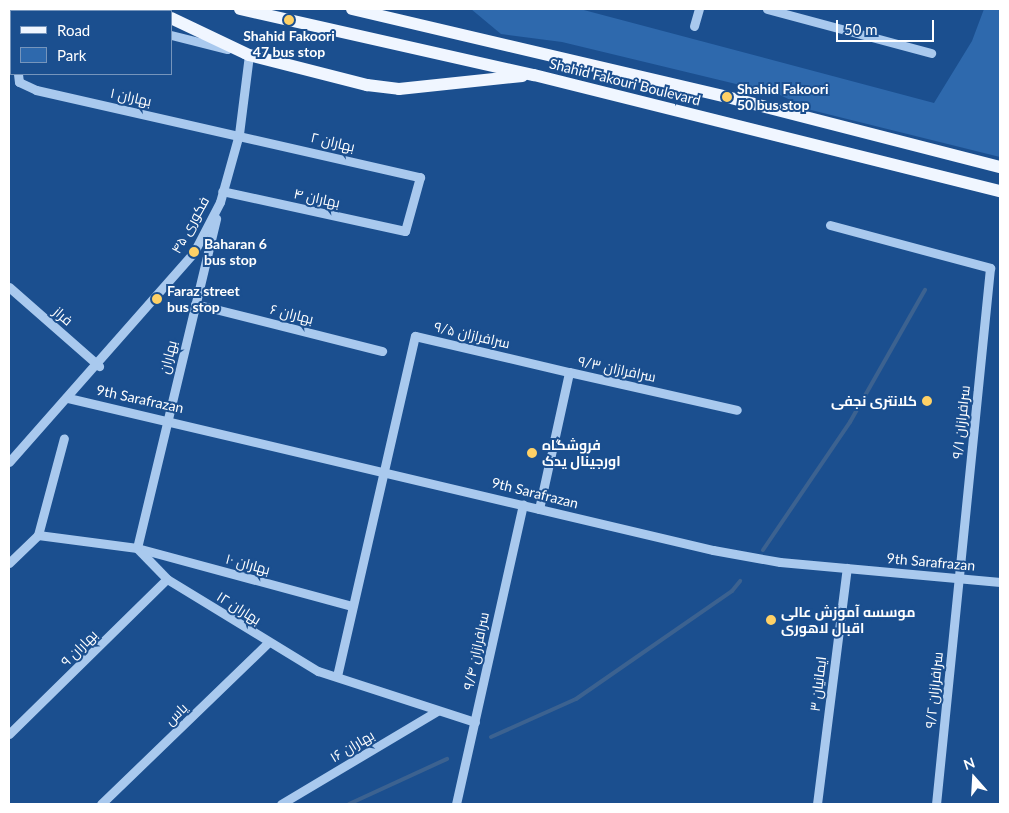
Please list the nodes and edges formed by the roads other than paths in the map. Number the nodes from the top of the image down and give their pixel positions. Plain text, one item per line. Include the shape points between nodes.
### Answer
1 (240, 9) edge
2 (352, 9) edge
3 (699, 9) edge
4 (767, 9) edge
5 (172, 18) edge
6 (694, 26) dead end
7 (172, 35) edge
8 (931, 53) dead end
9 (249, 55) junction
10 (534, 75) junction
11 (18, 78) edge
12 (239, 134) junction
13 (1000, 167) edge
14 (222, 191) junction
15 (1000, 191) edge
16 (220, 202) junction
17 (830, 226) dead end
18 (405, 231) joint
19 (9, 288) edge
20 (195, 304) junction
21 (382, 351) dead end
22 (98, 366) junction
23 (569, 372) junction
24 (68, 398) junction
25 (737, 410) dead end
26 (168, 418) junction
27 (64, 438) dead end
28 (9, 462) edge
29 (382, 470) junction
30 (523, 504) junction
31 (538, 509) junction
32 (38, 535) junction
33 (137, 548) junction
34 (9, 563) edge
35 (847, 568) junction
36 (960, 578) junction
37 (167, 579) junction
38 (1000, 582) edge
39 (352, 606) junction
40 (268, 643) junction
41 (337, 676) junction
42 (437, 711) junction
43 (475, 722) junction
44 (9, 734) edge
45 (101, 804) edge
46 (281, 804) edge
47 (456, 804) edge
48 (816, 804) edge
49 (936, 804) edge

1 - 10 main road, Shahid Fakouri Boulevard
2 - 13 main road, Shahid Fakouri Boulevard via 727,97
3 - 6 street
4 - 8 street
5 - 9 main road
7 - 9 street
9 - 10 main road via 398,89
9 - 12 street, فکوری ۴۵
10 - 15 main road, Shahid Fakouri Boulevard
11 - 12 street, بهاران ۱ via 36,90
12 - 14 street, فکوری ۴۵
12 - 18 street, بهاران ۲ via 420,177
14 - 16 street, فکوری ۴۵
14 - 18 street, بهاران ۴
16 - 20 street, بهاران
16 - 22 street, فکوری ۴۵ via 194,252
17 - 36 street, سرافرازان ۹/۱ via 990,268
19 - 22 street, فراز
20 - 21 street, بهاران ۶
20 - 26 street, بهاران
22 - 24 street, فکوری ۴۵
23 - 25 street, سرافرازان ۹/۳
23 - 29 street, سرافرازان ۹/۵ via 415,336
23 - 31 street, سرافرازان ۹/۳
24 - 26 street, 9th Sarafrazan
24 - 28 street, فکوری ۴۵
26 - 29 street, 9th Sarafrazan
26 - 33 street, بهاران
27 - 32 street
29 - 30 street, 9th Sarafrazan
29 - 39 street
30 - 31 street, 9th Sarafrazan
30 - 43 street, سرافرازان ۹/۴
31 - 35 street, 9th Sarafrazan via 713,550
32 - 33 street, بهاران ۱۰
32 - 34 street
33 - 37 street, بهاران ۱۲
33 - 39 street, بهاران ۱۰
35 - 36 street, 9th Sarafrazan
35 - 48 street, ایمانیان ۳
36 - 38 street, 9th Sarafrazan
36 - 49 street, سرافرازان ۹/۲
37 - 40 street, بهاران ۱۲
37 - 44 street, بهاران ۹
39 - 41 street
40 - 41 street, بهاران ۱۲
40 - 45 street, یاس
41 - 42 street, بهاران ۱۲
42 - 43 street, بهاران ۱۲
42 - 46 street, بهاران ۱۶
43 - 47 street, سرافرازان ۹/۴

